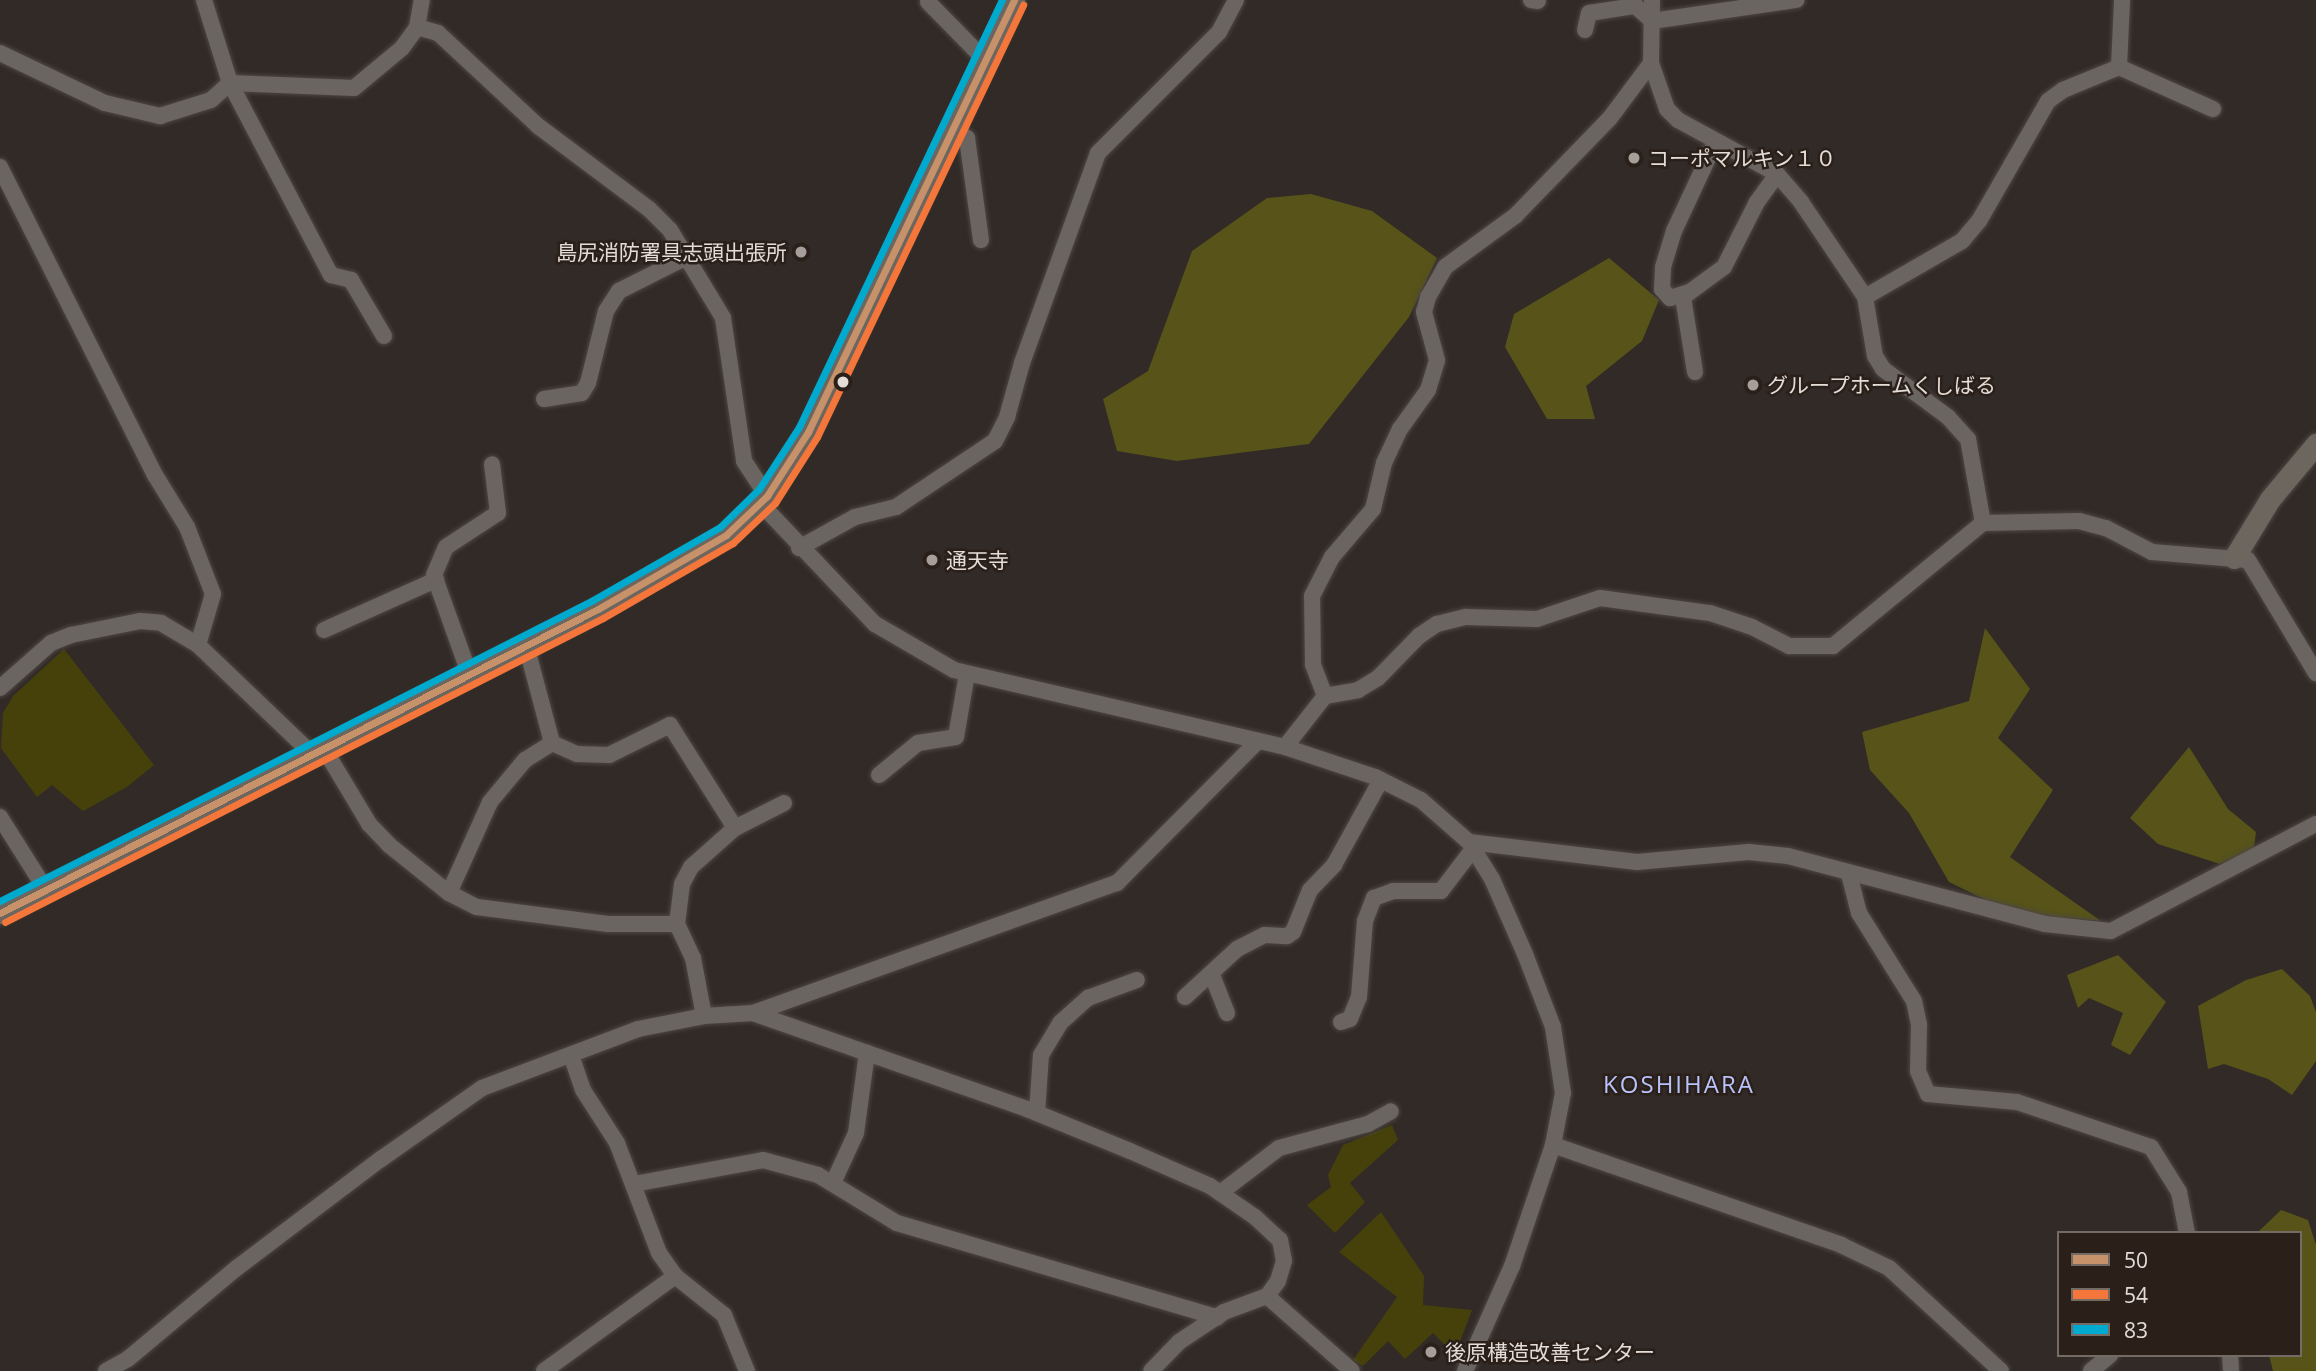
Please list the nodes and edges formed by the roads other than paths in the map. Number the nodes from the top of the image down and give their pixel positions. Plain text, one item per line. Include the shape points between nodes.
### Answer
1 (204, 0) edge
2 (422, 0) edge
3 (1014, 0) edge
4 (1236, 0) edge
5 (1531, 0) edge
6 (1652, 0) edge
7 (1796, 0) edge
8 (2122, 0) edge
9 (1538, 1) edge
10 (928, 2) dead end
11 (1632, 3) edge
12 (1652, 21) junction
13 (417, 27) junction
14 (1586, 30) dead end
15 (0, 53) edge
16 (986, 62) junction
17 (1651, 63) junction
18 (2119, 67) junction
19 (230, 82) junction
20 (2213, 109) dead end
21 (954, 131) junction
22 (1716, 141) junction
23 (0, 167) edge
24 (1777, 174) junction
25 (981, 240) dead end
26 (687, 257) junction
27 (1689, 292) junction
28 (1865, 296) junction
29 (384, 336) dead end
30 (1695, 372) dead end
31 (544, 399) dead end
32 (2316, 444) edge
33 (492, 464) dead end
34 (764, 500) junction
35 (1983, 523) junction
36 (799, 548) junction
37 (2234, 558) junction
38 (436, 580) junction
39 (324, 630) dead end
40 (198, 645) junction
41 (526, 645) junction
42 (469, 673) junction
43 (2316, 673) edge
44 (967, 674) junction
45 (0, 688) edge
46 (1325, 696) junction
47 (1258, 741) junction
48 (552, 743) junction
49 (1285, 747) junction
50 (317, 750) junction
51 (879, 775) dead end
52 (1381, 780) junction
53 (784, 803) dead end
54 (0, 817) edge
55 (2316, 824) edge
56 (735, 828) junction
57 (1471, 846) junction
58 (1849, 874) junction
59 (46, 890) junction
60 (449, 892) junction
61 (0, 913) edge
62 (677, 924) junction
63 (1212, 975) junction
64 (1138, 980) dead end
65 (1185, 997) dead end
66 (753, 1013) junction
67 (1227, 1013) dead end
68 (704, 1016) junction
69 (1341, 1022) dead end
70 (867, 1053) junction
71 (571, 1055) junction
72 (1391, 1111) dead end
73 (1037, 1113) junction
74 (1553, 1145) junction
75 (833, 1183) junction
76 (634, 1184) junction
77 (1220, 1193) junction
78 (2187, 1231) edge
79 (675, 1276) junction
80 (1267, 1296) junction
81 (1217, 1317) junction
82 (2108, 1357) edge
83 (1469, 1370) edge
84 (106, 1371) edge
85 (544, 1371) edge
86 (747, 1371) edge
87 (1151, 1371) edge
88 (1352, 1371) edge
89 (2001, 1371) edge
90 (2091, 1371) edge

1 - 19 street
2 - 13 street
3 - 16 main road
4 - 36 street via 1219,32 1098,153 995,441 896,507 855,517
5 - 9 street
6 - 12 street
7 - 12 street
8 - 18 street
10 - 16 street
11 - 12 street
11 - 14 street via 1589,13
12 - 17 street
13 - 19 street via 402,48 354,88
13 - 26 street via 438,33 538,125 649,209
15 - 19 street via 105,103 160,116 211,100
16 - 21 main road
17 - 22 street via 1667,108 1678,120
17 - 46 street via 1610,118 1515,216 1445,267 1428,297 1424,312 1437,360 1428,390 1400,429 1384,463 1373,509 1332,557 1312,596 1313,664
18 - 20 street
18 - 28 street via 2048,101 1979,221 1962,241
19 - 29 street via 331,275 351,280
21 - 25 street via 967,138
21 - 34 main road via 808,432
22 - 24 street
22 - 27 street via 1662,267 1662,289 1670,298
23 - 40 street via 155,475 187,527 213,594
24 - 27 street via 1757,202 1724,267
24 - 28 street
26 - 31 street via 619,291 606,311 589,383 582,393
26 - 34 street via 713,296 727,331 744,461
27 - 30 street via 1682,309
28 - 35 street via 1875,356 1883,369 1948,417 1968,439
32 - 37 main road via 2270,499
33 - 38 street via 498,513 446,547 436,563
34 - 36 street
34 - 41 main road via 705,551
35 - 37 street via 2078,521 2106,528 2152,552
35 - 46 street via 1833,646 1789,646 1710,613 1600,597 1537,619 1496,615 1437,624 1368,684
36 - 44 street via 875,624 921,654
37 - 43 street via 2248,561 2255,569
38 - 39 street
38 - 42 street
40 - 45 street via 161,623 140,621 96,629 51,643
40 - 50 street
41 - 42 main road
41 - 48 street
42 - 50 main road
44 - 47 street
44 - 51 street via 956,737 918,743
46 - 49 street
47 - 49 street
47 - 66 street via 1117,883
48 - 56 street via 577,754 609,755 670,725
48 - 60 street via 525,760 490,802
49 - 52 street
50 - 59 main road
50 - 60 street via 369,824
52 - 57 street via 1421,800
52 - 63 street via 1334,865 1310,890 1293,932 1249,942
53 - 56 street
54 - 59 street
55 - 58 street via 2111,931 2045,924
56 - 62 street via 691,867 682,884
57 - 58 street via 1636,862 1749,852 1788,856
57 - 69 street via 1441,891 1393,891 1374,898 1365,921 1359,996 1350,1019
57 - 74 street via 1525,954 1552,1027 1563,1093
58 - 78 street via 1859,913 1914,1001 1919,1025 1918,1071 1928,1094 2017,1102 2151,1147 2179,1192
59 - 61 main road
60 - 62 street via 477,907 500,911 608,924
62 - 68 street via 693,958
63 - 65 street
63 - 67 street
64 - 73 street via 1088,998 1060,1023 1041,1055
66 - 68 street
66 - 70 street
68 - 71 street via 638,1029
70 - 73 street
70 - 75 street via 856,1133
71 - 76 street via 583,1090 617,1143
71 - 84 street via 482,1088 445,1112 238,1267 129,1358
72 - 77 street via 1368,1124 1279,1148
73 - 77 street
74 - 83 street
74 - 89 street via 1842,1245 1889,1268
75 - 76 street via 763,1160
75 - 81 street via 897,1223
76 - 79 street via 659,1253
77 - 80 street via 1279,1240 1284,1261
79 - 85 street
79 - 86 street via 724,1315
80 - 81 street
80 - 88 street
81 - 87 street via 1179,1342
82 - 90 street

